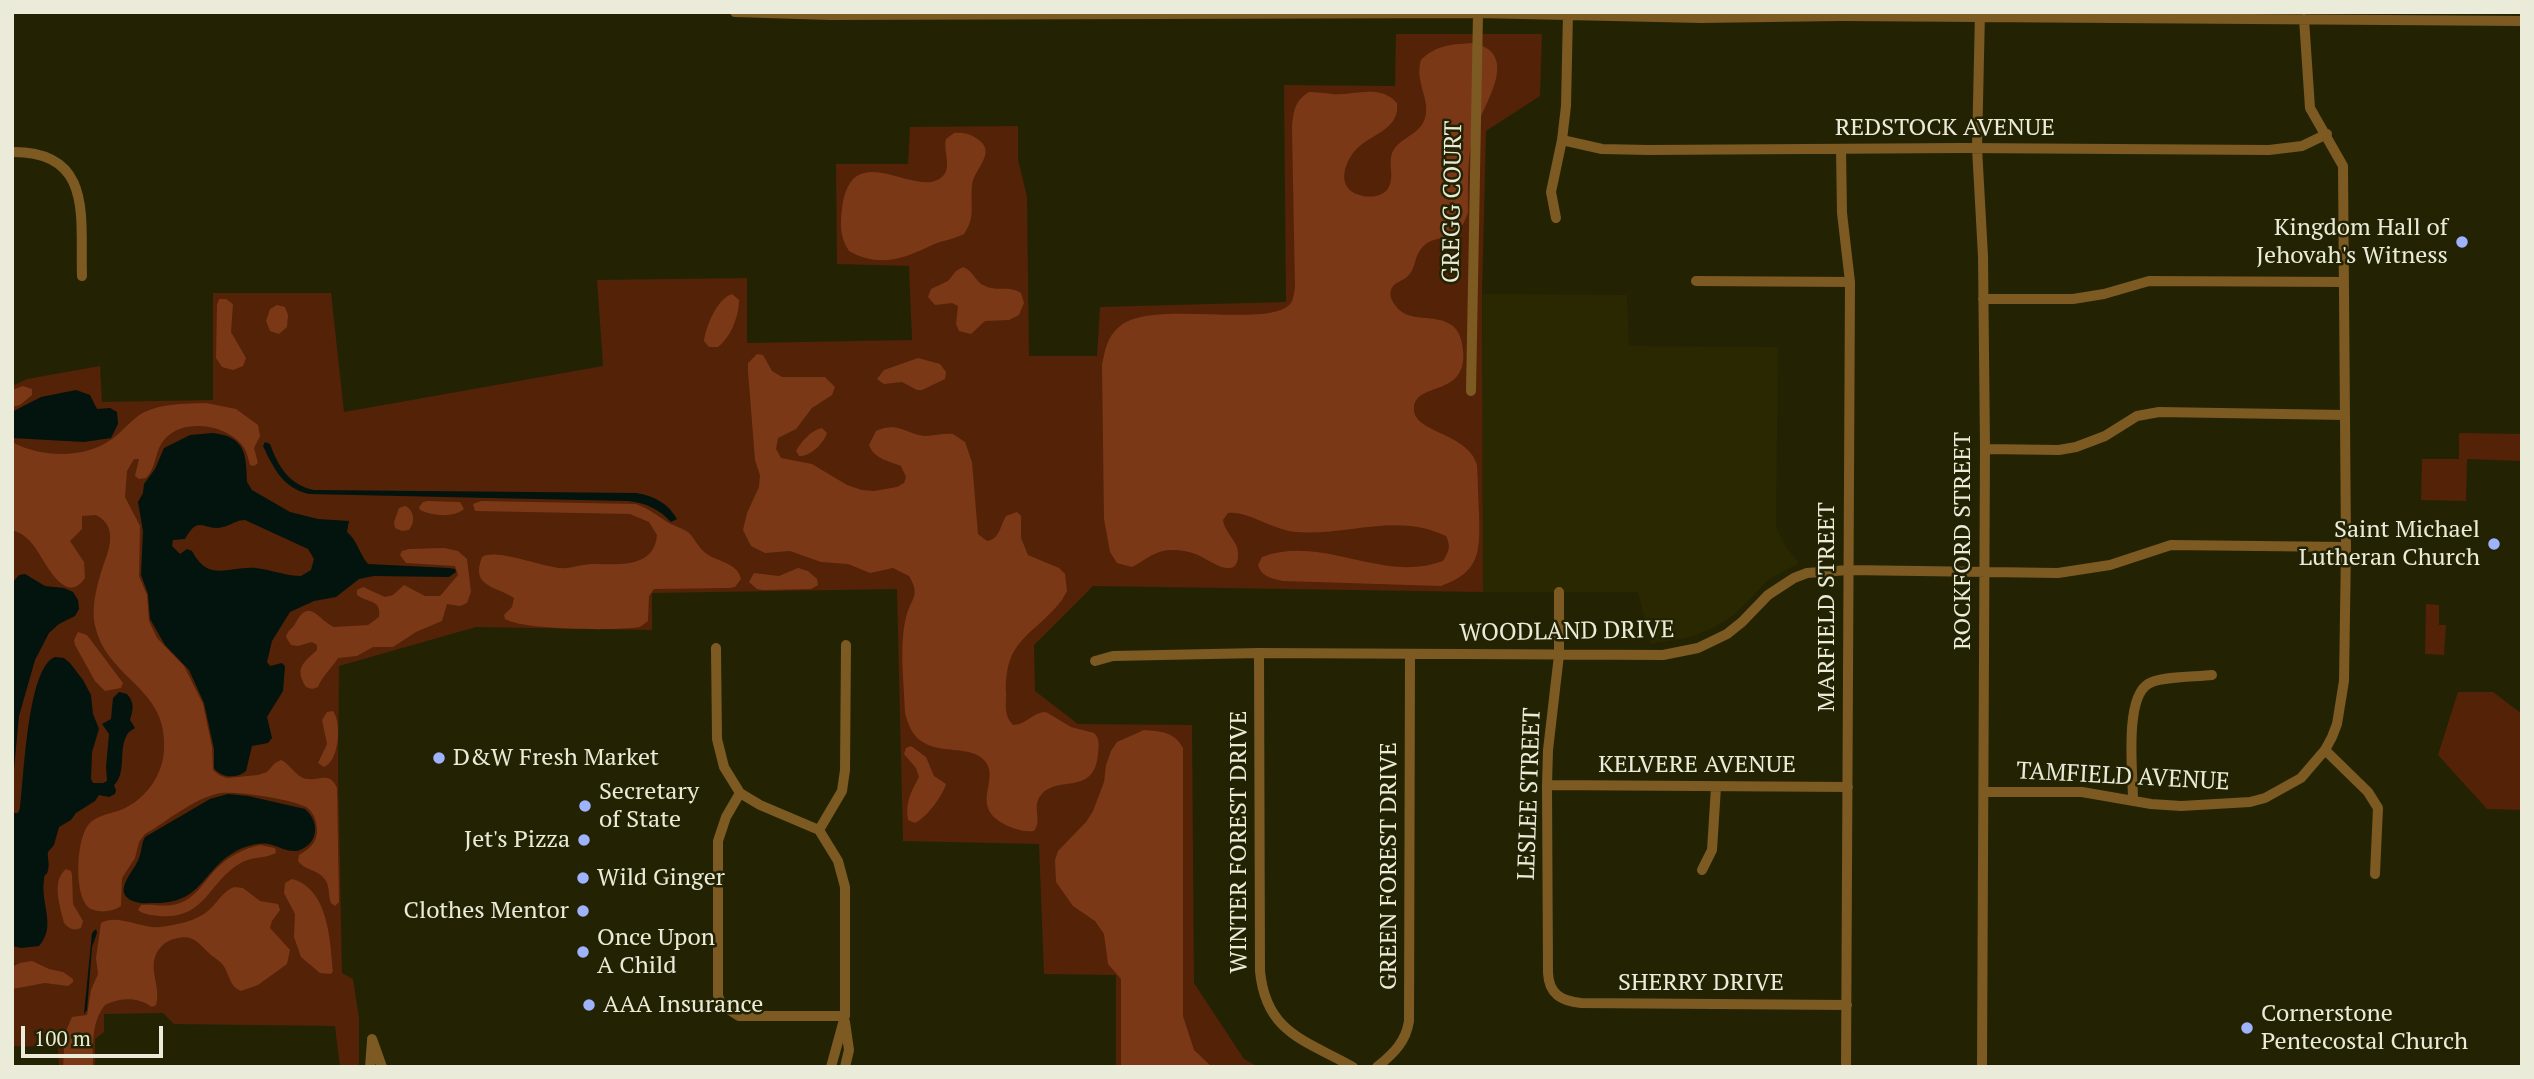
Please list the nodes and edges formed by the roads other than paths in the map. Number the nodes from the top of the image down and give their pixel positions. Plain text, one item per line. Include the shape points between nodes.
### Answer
1 (735, 12) edge
2 (1348, 13) edge
3 (1478, 13) edge
4 (1568, 13) edge
5 (830, 14) edge
6 (1049, 14) edge
7 (1840, 14) edge
8 (1980, 14) edge
9 (1701, 15) edge
10 (2304, 19) junction
11 (2522, 21) edge
12 (2326, 134) junction
13 (1562, 140) junction
14 (1977, 148) junction
15 (1841, 149) junction
16 (12, 152) edge
17 (1556, 218) dead end
18 (82, 276) dead end
19 (1696, 281) dead end
20 (1850, 282) junction
21 (2344, 282) junction
22 (1983, 299) junction
23 (1471, 391) dead end
24 (2345, 415) junction
25 (1985, 449) junction
26 (2346, 547) junction
27 (1848, 570) junction
28 (1983, 571) junction
29 (1559, 592) dead end
30 (846, 645) dead end
31 (716, 648) dead end
32 (1259, 653) junction
33 (1410, 654) junction
34 (1559, 655) junction
35 (1096, 661) dead end
36 (2212, 675) dead end
37 (2325, 750) junction
38 (1547, 785) junction
39 (1716, 787) junction
40 (1847, 787) junction
41 (1984, 792) junction
42 (740, 793) junction
43 (2133, 800) junction
44 (819, 830) junction
45 (1702, 870) dead end
46 (2375, 874) dead end
47 (1556, 995) joint
48 (1847, 1005) junction
49 (845, 1016) junction
50 (370, 1067) edge
51 (382, 1067) edge
52 (831, 1067) edge
53 (845, 1067) edge
54 (1353, 1067) edge
55 (1377, 1067) edge
56 (1846, 1067) edge
57 (1982, 1067) edge

1 - 5 street
2 - 3 street
2 - 6 street
3 - 4 street
3 - 23 street, GREGG COURT
4 - 9 street
4 - 13 street
5 - 6 street
7 - 8 street
7 - 9 street
8 - 10 street
8 - 14 street, ROCKFORD STREET
10 - 11 street
10 - 12 street, TAMFIELD AVENUE via 2310,108
12 - 14 street, REDSTOCK AVENUE via 2302,146 2269,150
12 - 21 street, TAMFIELD AVENUE via 2343,166
13 - 15 street, REDSTOCK AVENUE via 1602,149
13 - 17 street via 1551,192
14 - 15 street, REDSTOCK AVENUE
14 - 22 street, ROCKFORD STREET
15 - 20 street, MARFIELD STREET
16 - 18 street via 44,155 75,181
19 - 20 street
20 - 27 street, MARFIELD STREET
21 - 22 street via 2149,281 2073,299
21 - 24 street, TAMFIELD AVENUE
22 - 25 street, ROCKFORD STREET
24 - 25 street via 2159,412 2137,416 2076,447
24 - 26 street, TAMFIELD AVENUE
25 - 28 street, ROCKFORD STREET
26 - 28 street, WOODLAND DRIVE via 2171,545 2075,572
26 - 37 street, TAMFIELD AVENUE via 2344,681 2337,724
27 - 28 street, WOODLAND DRIVE
27 - 34 street, WOODLAND DRIVE via 1794,578 1727,634 1681,653
27 - 40 street, MARFIELD STREET
28 - 41 street, ROCKFORD STREET
29 - 34 street, LESLEE STREET
30 - 44 street via 844,780
31 - 42 street via 717,739 724,767
32 - 33 street, WOODLAND DRIVE
32 - 35 street, WOODLAND DRIVE via 1113,656
32 - 54 street, WINTER FOREST DRIVE via 1262,990 1281,1025
33 - 34 street, WOODLAND DRIVE
33 - 55 street, GREEN FOREST DRIVE via 1409,1021 1401,1043
34 - 38 street, LESLEE STREET
36 - 43 street via 2150,683 2138,695 2133,715
37 - 43 street, TAMFIELD AVENUE via 2301,778 2250,802 2181,806
37 - 46 street via 2378,807
38 - 39 street, KELVERE AVENUE
38 - 47 street, LESLEE STREET via 1548,981
39 - 40 street, KELVERE AVENUE
39 - 45 street via 1712,849
40 - 48 street, MARFIELD STREET
41 - 43 street, TAMFIELD AVENUE via 2082,792
41 - 57 street, ROCKFORD STREET
42 - 44 street
42 - 49 street via 718,841 718,996 722,1005 740,1016
44 - 49 street via 838,861 845,887
47 - 48 street, SHERRY DRIVE via 1581,1003
48 - 56 street, MARFIELD STREET
49 - 52 street
49 - 53 street via 849,1049
50 - 51 street via 372,1039

